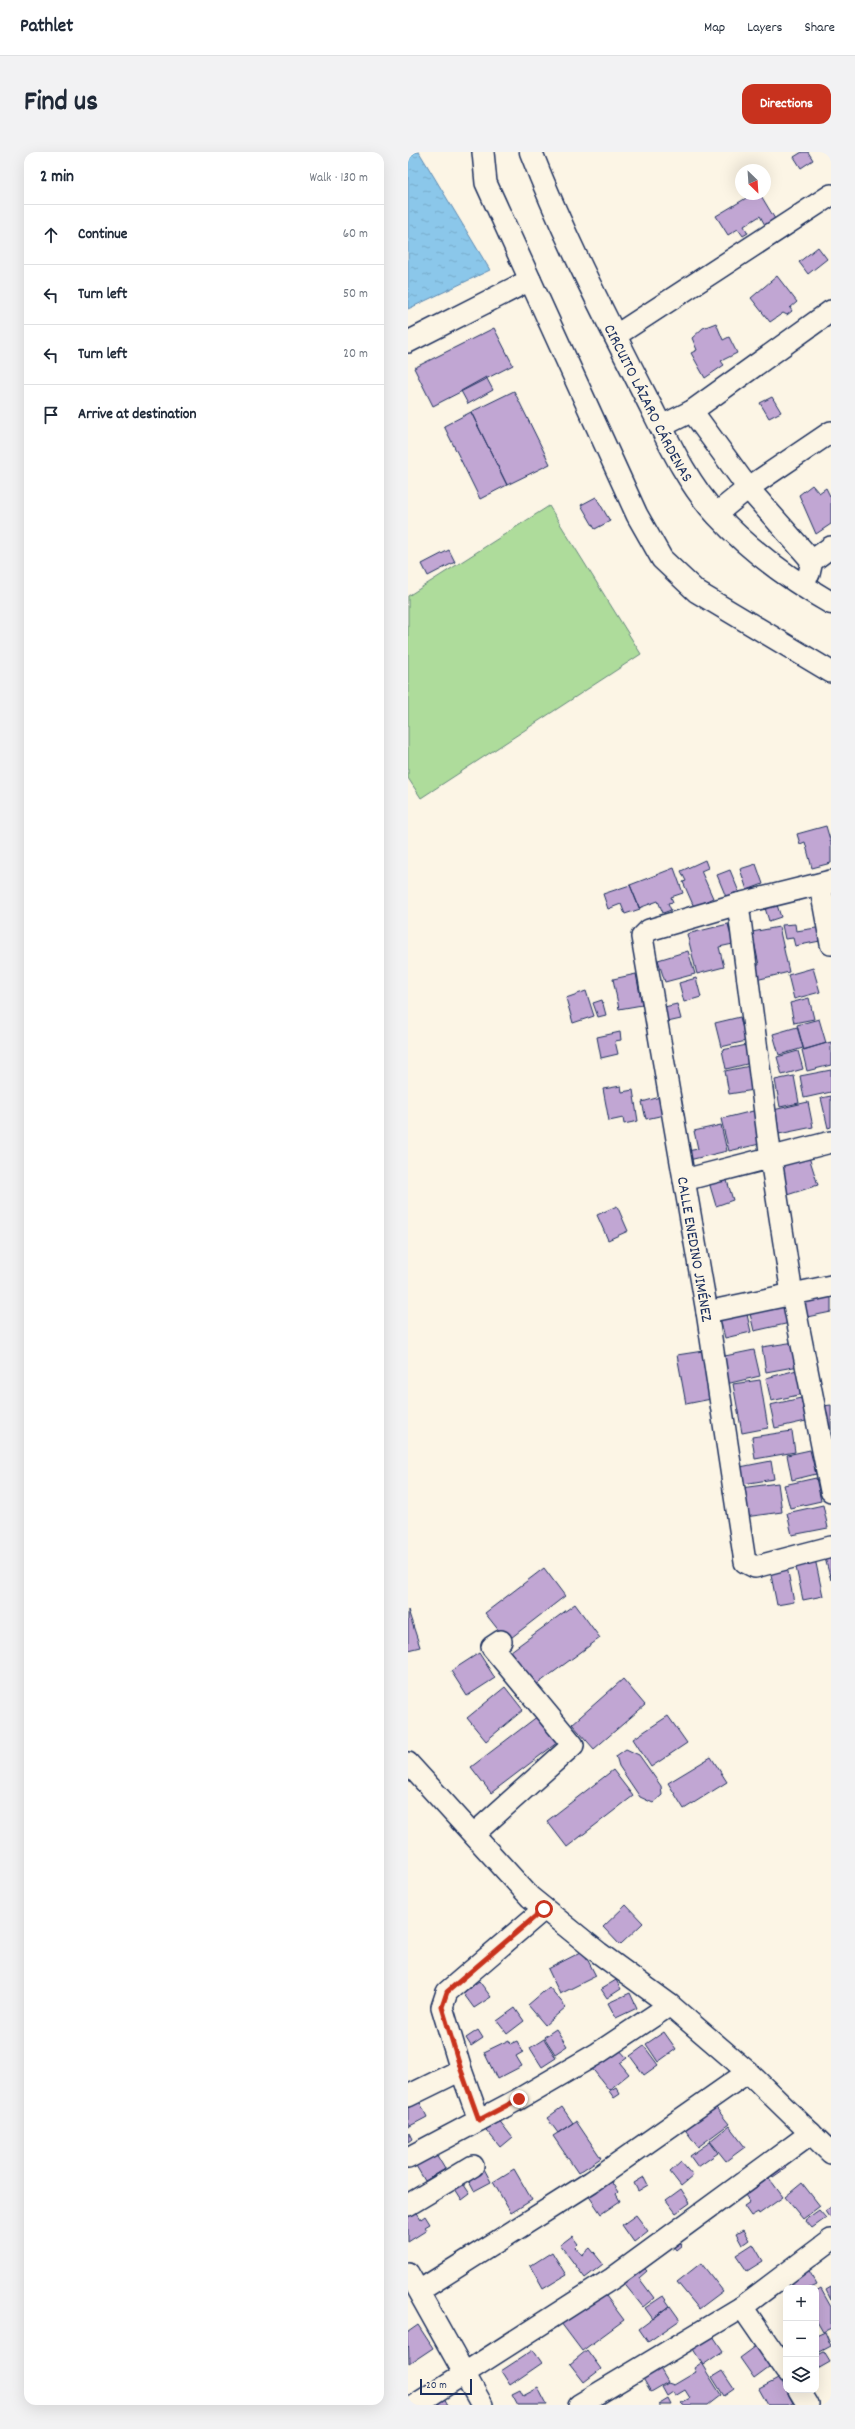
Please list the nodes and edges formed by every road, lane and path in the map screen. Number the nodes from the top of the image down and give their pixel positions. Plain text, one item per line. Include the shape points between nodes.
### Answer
1 (483, 152) edge
2 (532, 152) edge
3 (831, 195) edge
4 (530, 280) junction
5 (831, 311) edge
6 (615, 336) junction
7 (408, 342) edge
8 (692, 411) junction
9 (662, 426) junction
10 (831, 432) edge
11 (748, 488) junction
12 (716, 514) junction
13 (831, 547) edge
14 (812, 561) junction
15 (805, 589) junction
16 (831, 603) edge
17 (831, 672) edge
18 (826, 883) edge
19 (738, 904) junction
20 (831, 944) edge
21 (831, 1142) edge
22 (771, 1159) junction
23 (684, 1180) junction
24 (831, 1286) edge
25 (792, 1294) junction
26 (707, 1312) junction
27 (831, 1491) edge
28 (831, 1547) edge
29 (501, 1641) dead end
30 (408, 1763) edge
31 (474, 1834) junction
32 (544, 1909) junction
33 (670, 2005) junction
34 (461, 2070) junction
35 (748, 2072) junction
36 (408, 2096) edge
37 (479, 2120) junction
38 (811, 2133) junction
39 (831, 2153) edge
40 (408, 2158) edge
41 (473, 2166) dead end
42 (408, 2205) edge
43 (831, 2240) edge
44 (408, 2273) edge
45 (419, 2291) junction
46 (742, 2307) junction
47 (783, 2367) edge
48 (464, 2373) junction
49 (801, 2393) edge
50 (606, 2398) edge
51 (415, 2405) edge
52 (482, 2405) edge
53 (579, 2405) edge
54 (808, 2405) edge

1 - 4 street via 486,183
2 - 6 street, CIRCUITO LÁZARO CÁRDENAS via 552,208
3 - 6 street
4 - 7 street
4 - 17 street via 637,515 662,559 697,592
5 - 8 street
6 - 9 street, CIRCUITO LÁZARO CÁRDENAS
8 - 9 street
8 - 11 street
9 - 12 street, CIRCUITO LÁZARO CÁRDENAS via 690,478
10 - 11 street
11 - 12 street
11 - 14 street
12 - 15 street, CIRCUITO LÁZARO CÁRDENAS via 758,554
13 - 14 street
14 - 15 street
15 - 16 street, CIRCUITO LÁZARO CÁRDENAS
18 - 19 street
18 - 20 street
19 - 22 street
19 - 23 street, CALLE ENEDINO JIMÉNEZ via 649,930 642,937
21 - 22 street
22 - 23 street
22 - 25 street
23 - 26 street, CALLE ENEDINO JIMÉNEZ
24 - 25 street
25 - 26 street
25 - 27 street
26 - 28 street, CALLE ENEDINO JIMÉNEZ via 745,1562 755,1567
29 - 31 street via 492,1647 573,1745
30 - 31 street via 443,1804
31 - 32 street via 530,1897
32 - 33 street
32 - 34 street via 447,1992 442,2007
33 - 35 street
33 - 37 street via 598,2053
34 - 36 street
34 - 37 street
35 - 38 street
35 - 45 street via 591,2182
37 - 40 street
38 - 39 street
38 - 48 street via 613,2278
41 - 42 street
43 - 46 street
44 - 45 street
45 - 48 street
46 - 47 street
46 - 50 street
48 - 51 street
48 - 52 street
49 - 54 street
50 - 53 street

